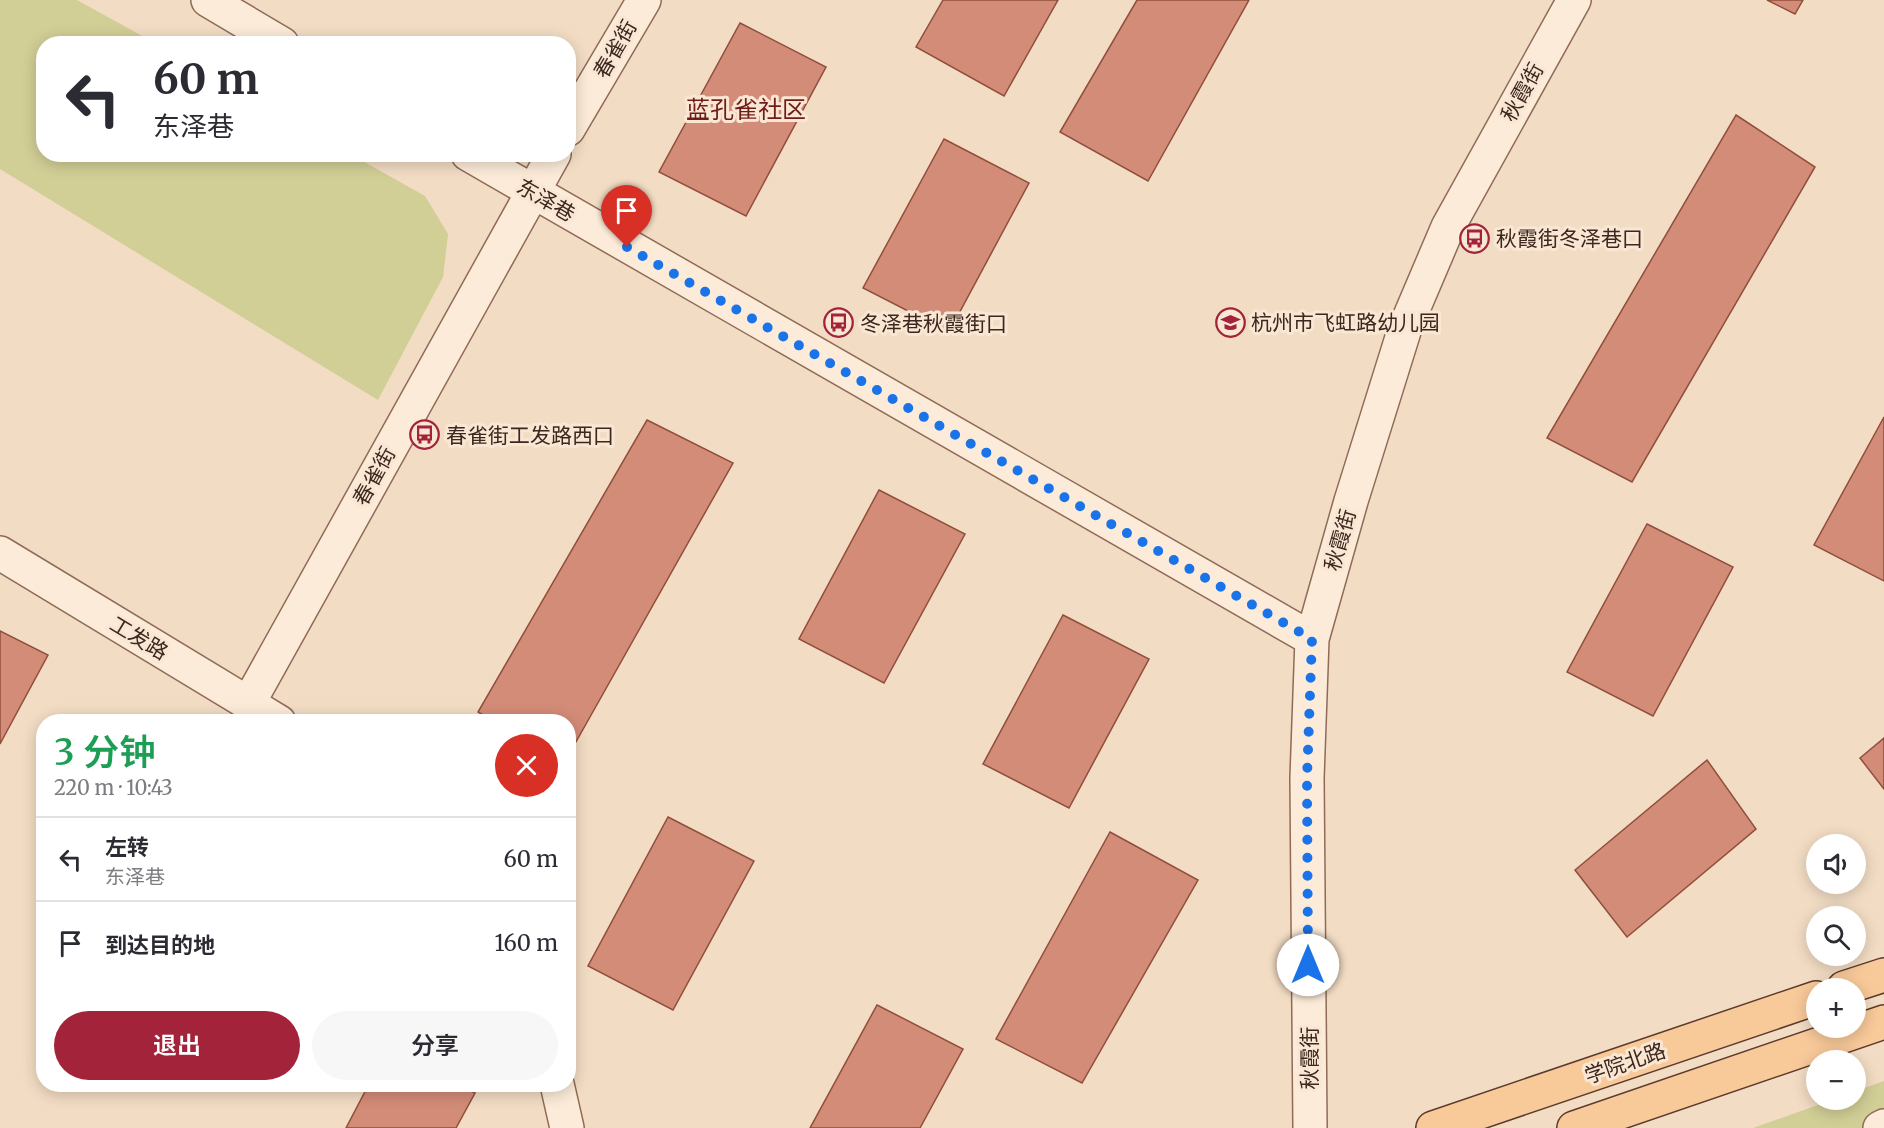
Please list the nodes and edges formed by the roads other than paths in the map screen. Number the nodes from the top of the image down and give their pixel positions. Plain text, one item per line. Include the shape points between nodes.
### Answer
1 (208, 0) edge
2 (644, 0) edge
3 (1574, 0) edge
4 (269, 36) edge
5 (576, 115) edge
6 (481, 162) edge
7 (549, 162) edge
8 (532, 192) junction
9 (0, 553) edge
10 (1312, 639) junction
11 (248, 704) junction
12 (265, 714) edge
13 (1884, 975) edge
14 (1866, 981) edge
15 (1806, 1001) edge
16 (1884, 1022) edge
17 (559, 1092) edge
18 (567, 1128) edge
19 (1310, 1128) edge
20 (1433, 1128) edge
21 (1574, 1128) edge

1 - 4 street
2 - 5 street, 春雀街
3 - 10 street, 秋霞街 via 1448,227 1405,328
6 - 8 street, 东泽巷
7 - 8 street, 春雀街
8 - 10 street, 东泽巷
8 - 11 street, 春雀街
9 - 11 street, 工发路
10 - 19 street, 秋霞街 via 1307,778
11 - 12 street, 工发路
13 - 14 main road
15 - 20 main road, 学院北路
16 - 21 main road
17 - 18 street

